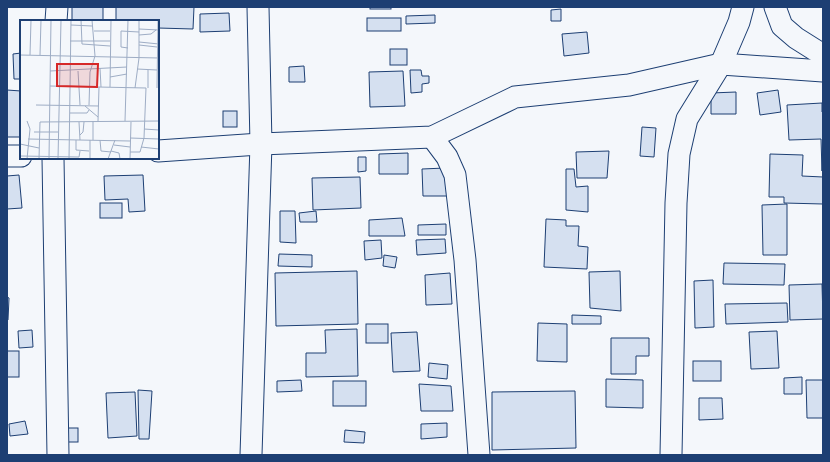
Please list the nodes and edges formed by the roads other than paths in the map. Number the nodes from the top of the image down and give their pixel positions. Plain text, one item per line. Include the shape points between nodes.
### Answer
1 (56, 7) edge
2 (258, 7) edge
3 (743, 7) edge
4 (775, 7) edge
5 (56, 20) edge
6 (823, 55) edge
7 (721, 64) junction
8 (823, 71) edge
9 (432, 137) junction
10 (261, 144) junction
11 (159, 151) edge
12 (7, 156) edge
13 (20, 156) edge
14 (53, 159) edge
15 (58, 455) edge
16 (251, 455) edge
17 (479, 455) edge
18 (671, 455) edge

1 - 5 street
2 - 10 street
3 - 7 street
4 - 6 street via 782,26
7 - 8 street
7 - 9 street via 629,85 515,97
7 - 18 street via 687,119 679,154
9 - 10 street
9 - 17 street via 447,157 455,175 465,260
10 - 11 street
10 - 16 street
12 - 13 street
14 - 15 street

